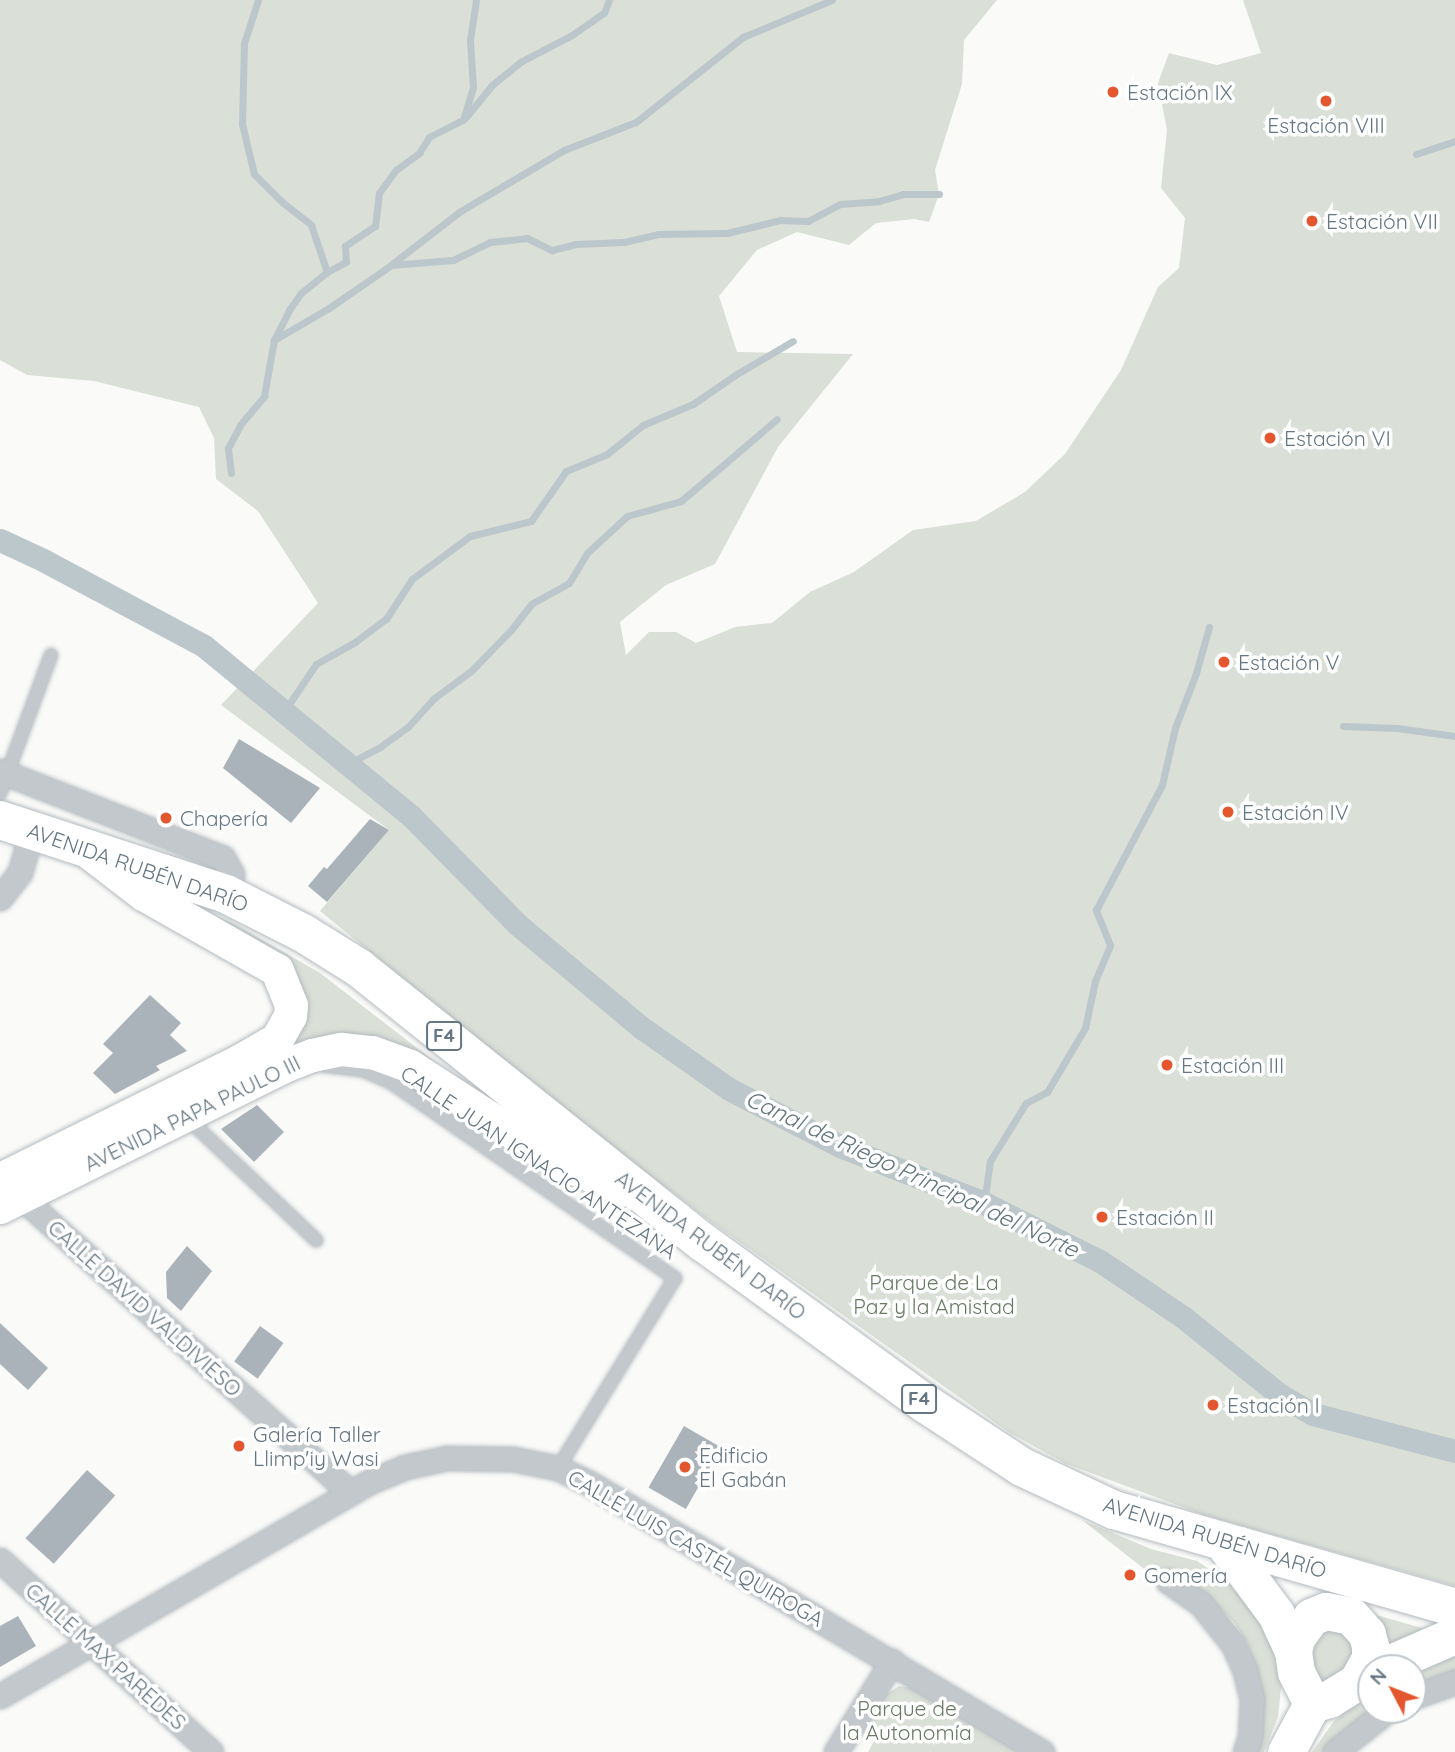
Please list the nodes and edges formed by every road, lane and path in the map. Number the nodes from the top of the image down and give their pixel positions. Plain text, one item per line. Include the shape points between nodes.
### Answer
1 (51, 655) dead end
2 (2, 779) edge
3 (16, 825) edge
4 (78, 844) junction
5 (226, 894) junction
6 (0, 898) edge
7 (286, 1065) junction
8 (184, 1116) junction
9 (5, 1190) edge
10 (648, 1199) junction
11 (316, 1240) dead end
12 (558, 1468) junction
13 (351, 1493) junction
14 (1222, 1540) junction
15 (0, 1560) edge
16 (1311, 1566) junction
17 (1168, 1581) dead end
18 (1404, 1595) junction
19 (1455, 1608) edge
20 (1345, 1614) junction
21 (1455, 1635) edge
22 (89, 1643) junction
23 (1293, 1651) junction
24 (1370, 1654) edge
25 (1413, 1654) edge
26 (892, 1661) junction
27 (1357, 1682) edge
28 (1455, 1682) edge
29 (1427, 1692) edge
30 (0, 1696) edge
31 (1311, 1704) junction
32 (1370, 1724) edge
33 (211, 1752) edge
34 (836, 1752) edge
35 (1042, 1752) edge
36 (1245, 1752) edge
37 (1286, 1752) edge
38 (1335, 1752) edge

1 - 2 lane
2 - 5 street via 223,858 232,874
3 - 4 highway, AVENIDA RUBÉN DARÍO / F4
3 - 6 street via 20,872
4 - 5 highway, AVENIDA RUBÉN DARÍO / F4
4 - 9 main road, AVENIDA PAPA PAULO III via 143,894 277,970 291,1005 290,1016 277,1039
5 - 10 highway, AVENIDA RUBÉN DARÍO / F4 via 359,968
7 - 8 main road, AVENIDA PAPA PAULO III
7 - 10 main road, AVENIDA PAPA PAULO III via 341,1049 372,1052 410,1066 553,1159
7 - 12 lane, CALLE JUAN IGNACIO ANTEZANA via 363,1070 392,1083 675,1278
8 - 9 main road, AVENIDA PAPA PAULO III
8 - 11 lane
9 - 13 street, CALLE DAVID VALDIVIESO
10 - 14 highway, AVENIDA RUBÉN DARÍO / F4 via 926,1404 1023,1467 1114,1510
12 - 13 street, CALLE LUIS CASTEL QUIROGA via 513,1459 447,1458 405,1467
12 - 26 street, CALLE LUIS CASTEL QUIROGA
13 - 22 street, CALLE LUIS CASTEL QUIROGA
14 - 16 highway, AVENIDA RUBÉN DARÍO / F4
14 - 23 main road via 1276,1614
15 - 22 street, CALLE MAX PAREDES
16 - 18 highway, AVENIDA RUBÉN DARÍO
16 - 20 main road
17 - 36 street via 1200,1604 1233,1644 1252,1699
18 - 19 highway, AVENIDA RUBÉN DARÍO
18 - 20 main road
20 - 23 main road via 1326,1611 1311,1617
20 - 24 main road via 1367,1634
21 - 25 main road
22 - 30 street, CALLE LUIS CASTEL QUIROGA
22 - 33 street, CALLE MAX PAREDES
23 - 31 main road via 1296,1672
26 - 34 street
26 - 35 street, CALLE LUIS CASTEL QUIROGA
27 - 31 main road
28 - 29 street
31 - 37 main road
32 - 38 street

